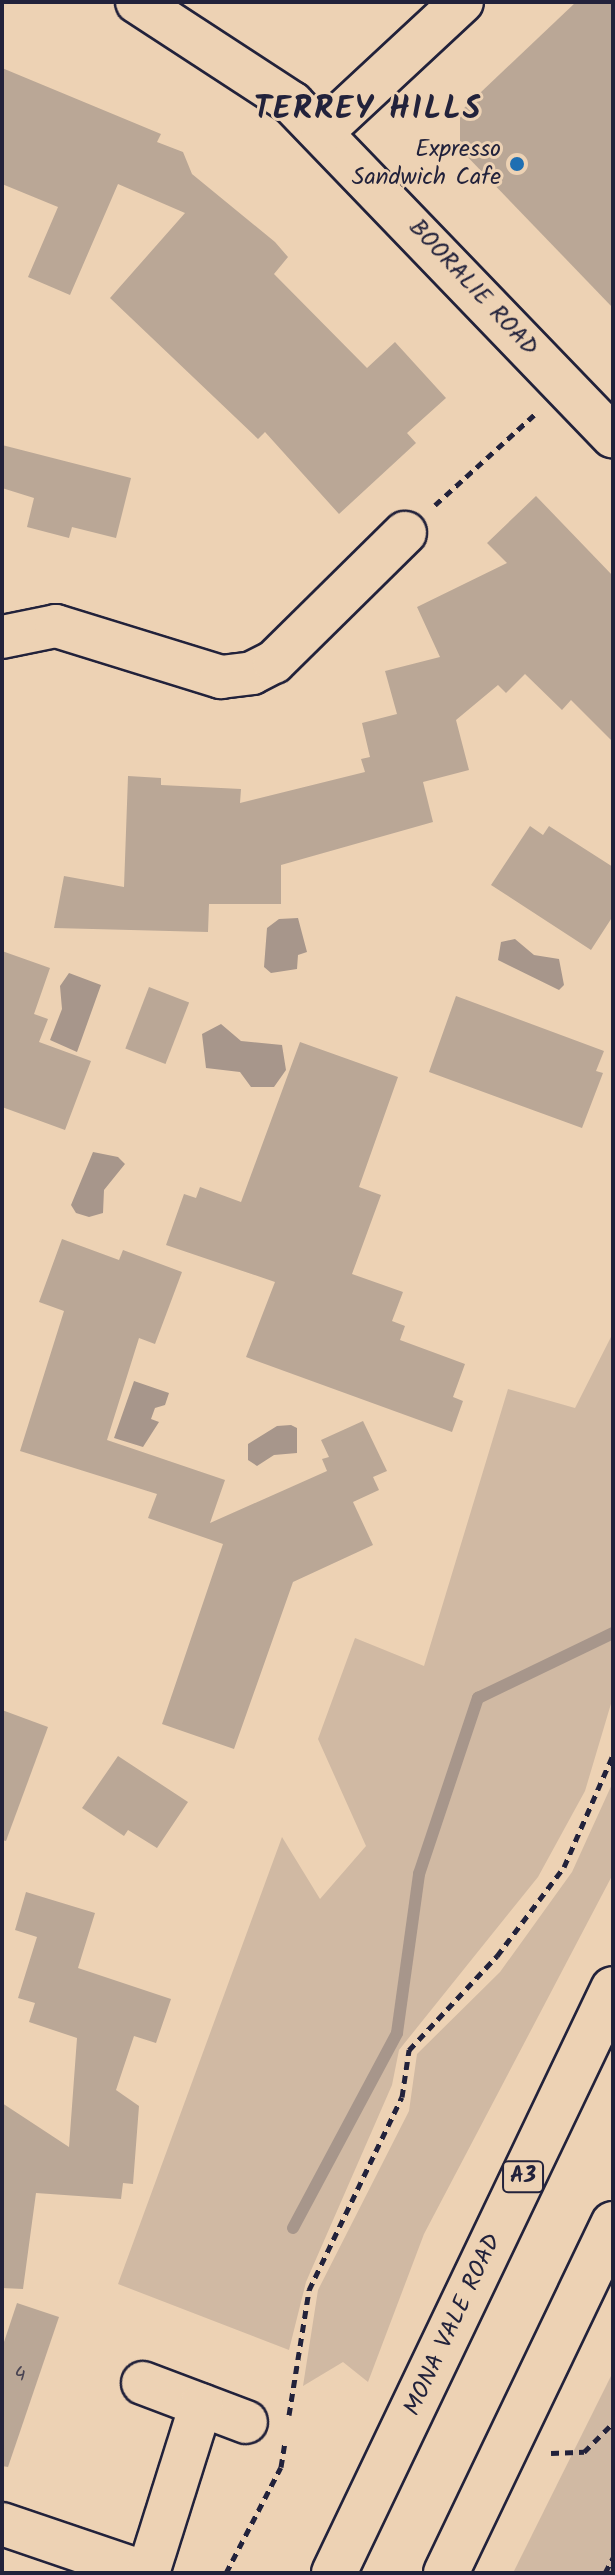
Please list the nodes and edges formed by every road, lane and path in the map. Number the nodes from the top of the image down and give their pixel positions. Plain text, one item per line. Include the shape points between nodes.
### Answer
1 (137, 2) edge
2 (462, 2) edge
3 (322, 132) junction
4 (527, 421) dead end
5 (613, 437) edge
6 (405, 533) joint
7 (2, 637) edge
8 (613, 1755) edge
9 (613, 1989) edge
10 (613, 2224) edge
11 (143, 2383) dead end
12 (201, 2405) junction
13 (246, 2422) dead end
14 (288, 2422) dead end
15 (613, 2423) edge
16 (286, 2437) dead end
17 (502, 2451) junction
18 (471, 2522) junction
19 (2, 2524) edge
20 (613, 2558) edge
21 (147, 2573) edge
22 (226, 2573) edge
23 (334, 2573) edge
24 (432, 2573) edge
25 (446, 2573) edge
26 (605, 2573) edge

1 - 3 street, BOORALIE ROAD via 258,77
2 - 3 street
3 - 5 street, BOORALIE ROAD
4 - 6 path
6 - 7 street via 274,662 252,673 221,677 56,626
8 - 14 path via 564,1867 497,1956 409,2050 402,2097 309,2290
9 - 23 highway, MONA VALE ROAD / A3
10 - 17 highway
11 - 12 street
12 - 13 street
12 - 21 street
15 - 17 path via 584,2452
16 - 22 path via 281,2467
17 - 18 highway
18 - 24 highway
18 - 25 highway
19 - 21 street
20 - 26 path

